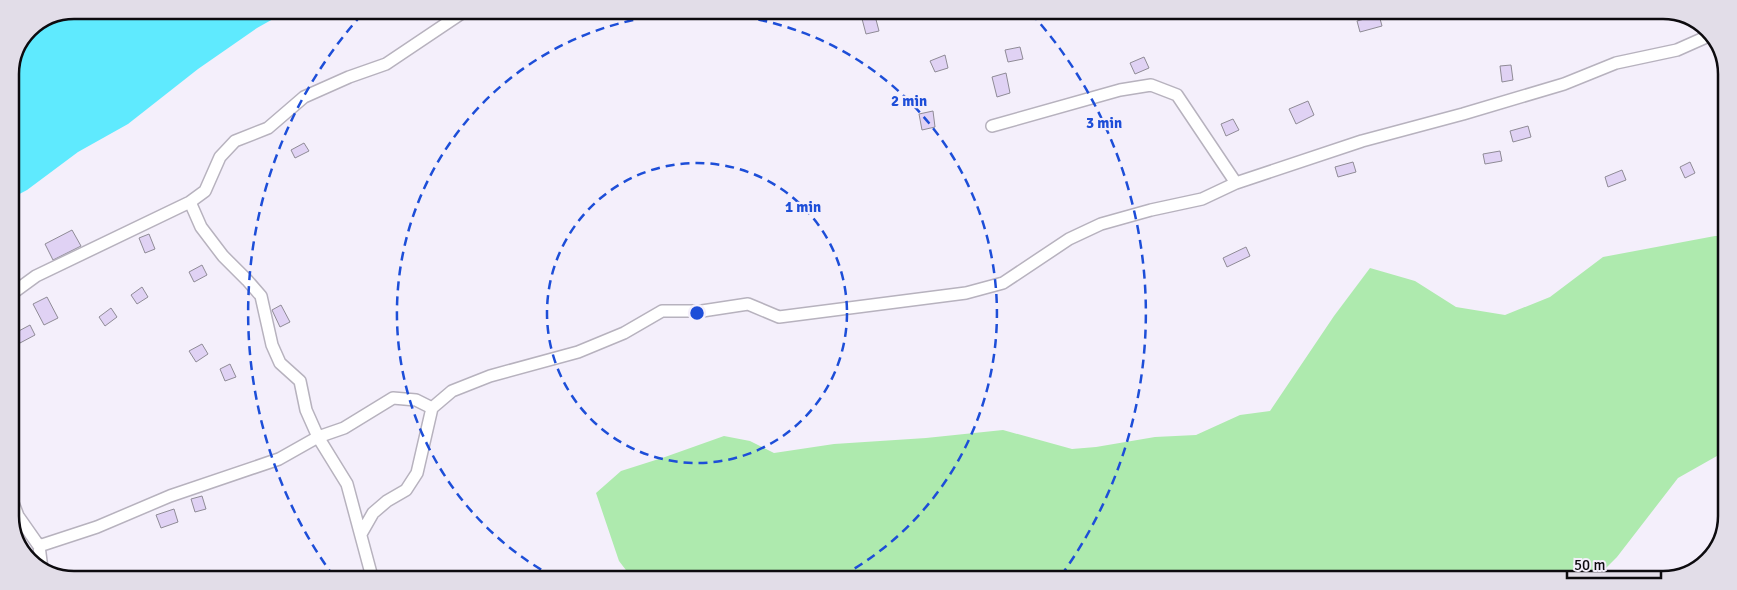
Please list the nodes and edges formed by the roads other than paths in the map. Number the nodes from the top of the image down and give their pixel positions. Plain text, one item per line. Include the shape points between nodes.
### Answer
1 (453, 19) edge
2 (1705, 38) edge
3 (992, 126) dead end
4 (1236, 183) junction
5 (190, 202) junction
6 (19, 288) edge
7 (432, 408) junction
8 (318, 437) junction
9 (19, 517) edge
10 (360, 534) junction
11 (39, 546) junction
12 (41, 560) edge
13 (370, 571) edge

1 - 5 street via 386,64 304,97 268,128 235,141 220,157 205,191
2 - 4 street via 1677,50 1616,63 1564,84 1362,141
3 - 4 street via 1120,90 1151,85 1177,95
4 - 7 street via 1202,200 1101,224 1070,239 1003,283 966,293 779,318 748,304 702,311 662,311 624,333 578,352 490,376 452,391
5 - 6 street via 36,276
5 - 8 street via 201,227 261,296 272,345 280,363 300,381 306,410
7 - 8 street via 416,400 393,398 344,428
7 - 10 street via 418,472 406,490 373,514
8 - 10 street via 347,484
8 - 11 street via 279,459
9 - 11 street
10 - 13 street
11 - 12 street

